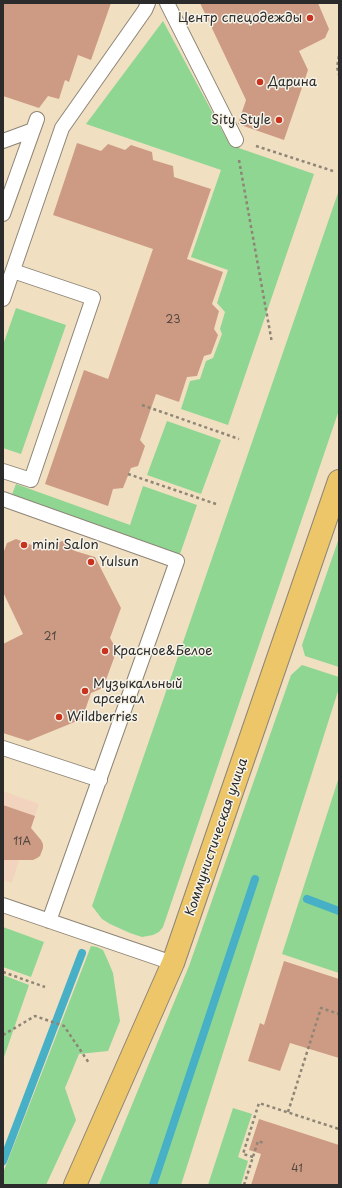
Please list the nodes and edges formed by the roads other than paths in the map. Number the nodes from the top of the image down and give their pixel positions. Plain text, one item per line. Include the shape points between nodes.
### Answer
1 (148, 3) edge
2 (167, 3) edge
3 (3, 140) edge
4 (236, 140) road end
5 (3, 214) edge
6 (13, 271) junction
7 (3, 299) edge
8 (3, 471) edge
9 (339, 481) edge
10 (3, 499) edge
11 (3, 748) edge
12 (100, 780) junction
13 (3, 905) edge
14 (49, 921) junction
15 (173, 963) junction
16 (75, 1185) edge

1 - 6 lane via 146,10 62,128
2 - 4 lane
3 - 5 lane via 35,124
6 - 7 lane
6 - 8 lane via 93,298 31,480
9 - 15 main road, Коммунистическая улица
10 - 12 lane via 177,561
11 - 12 lane
12 - 14 lane
13 - 14 lane
14 - 15 lane
15 - 16 main road, Коммунистическая улица

